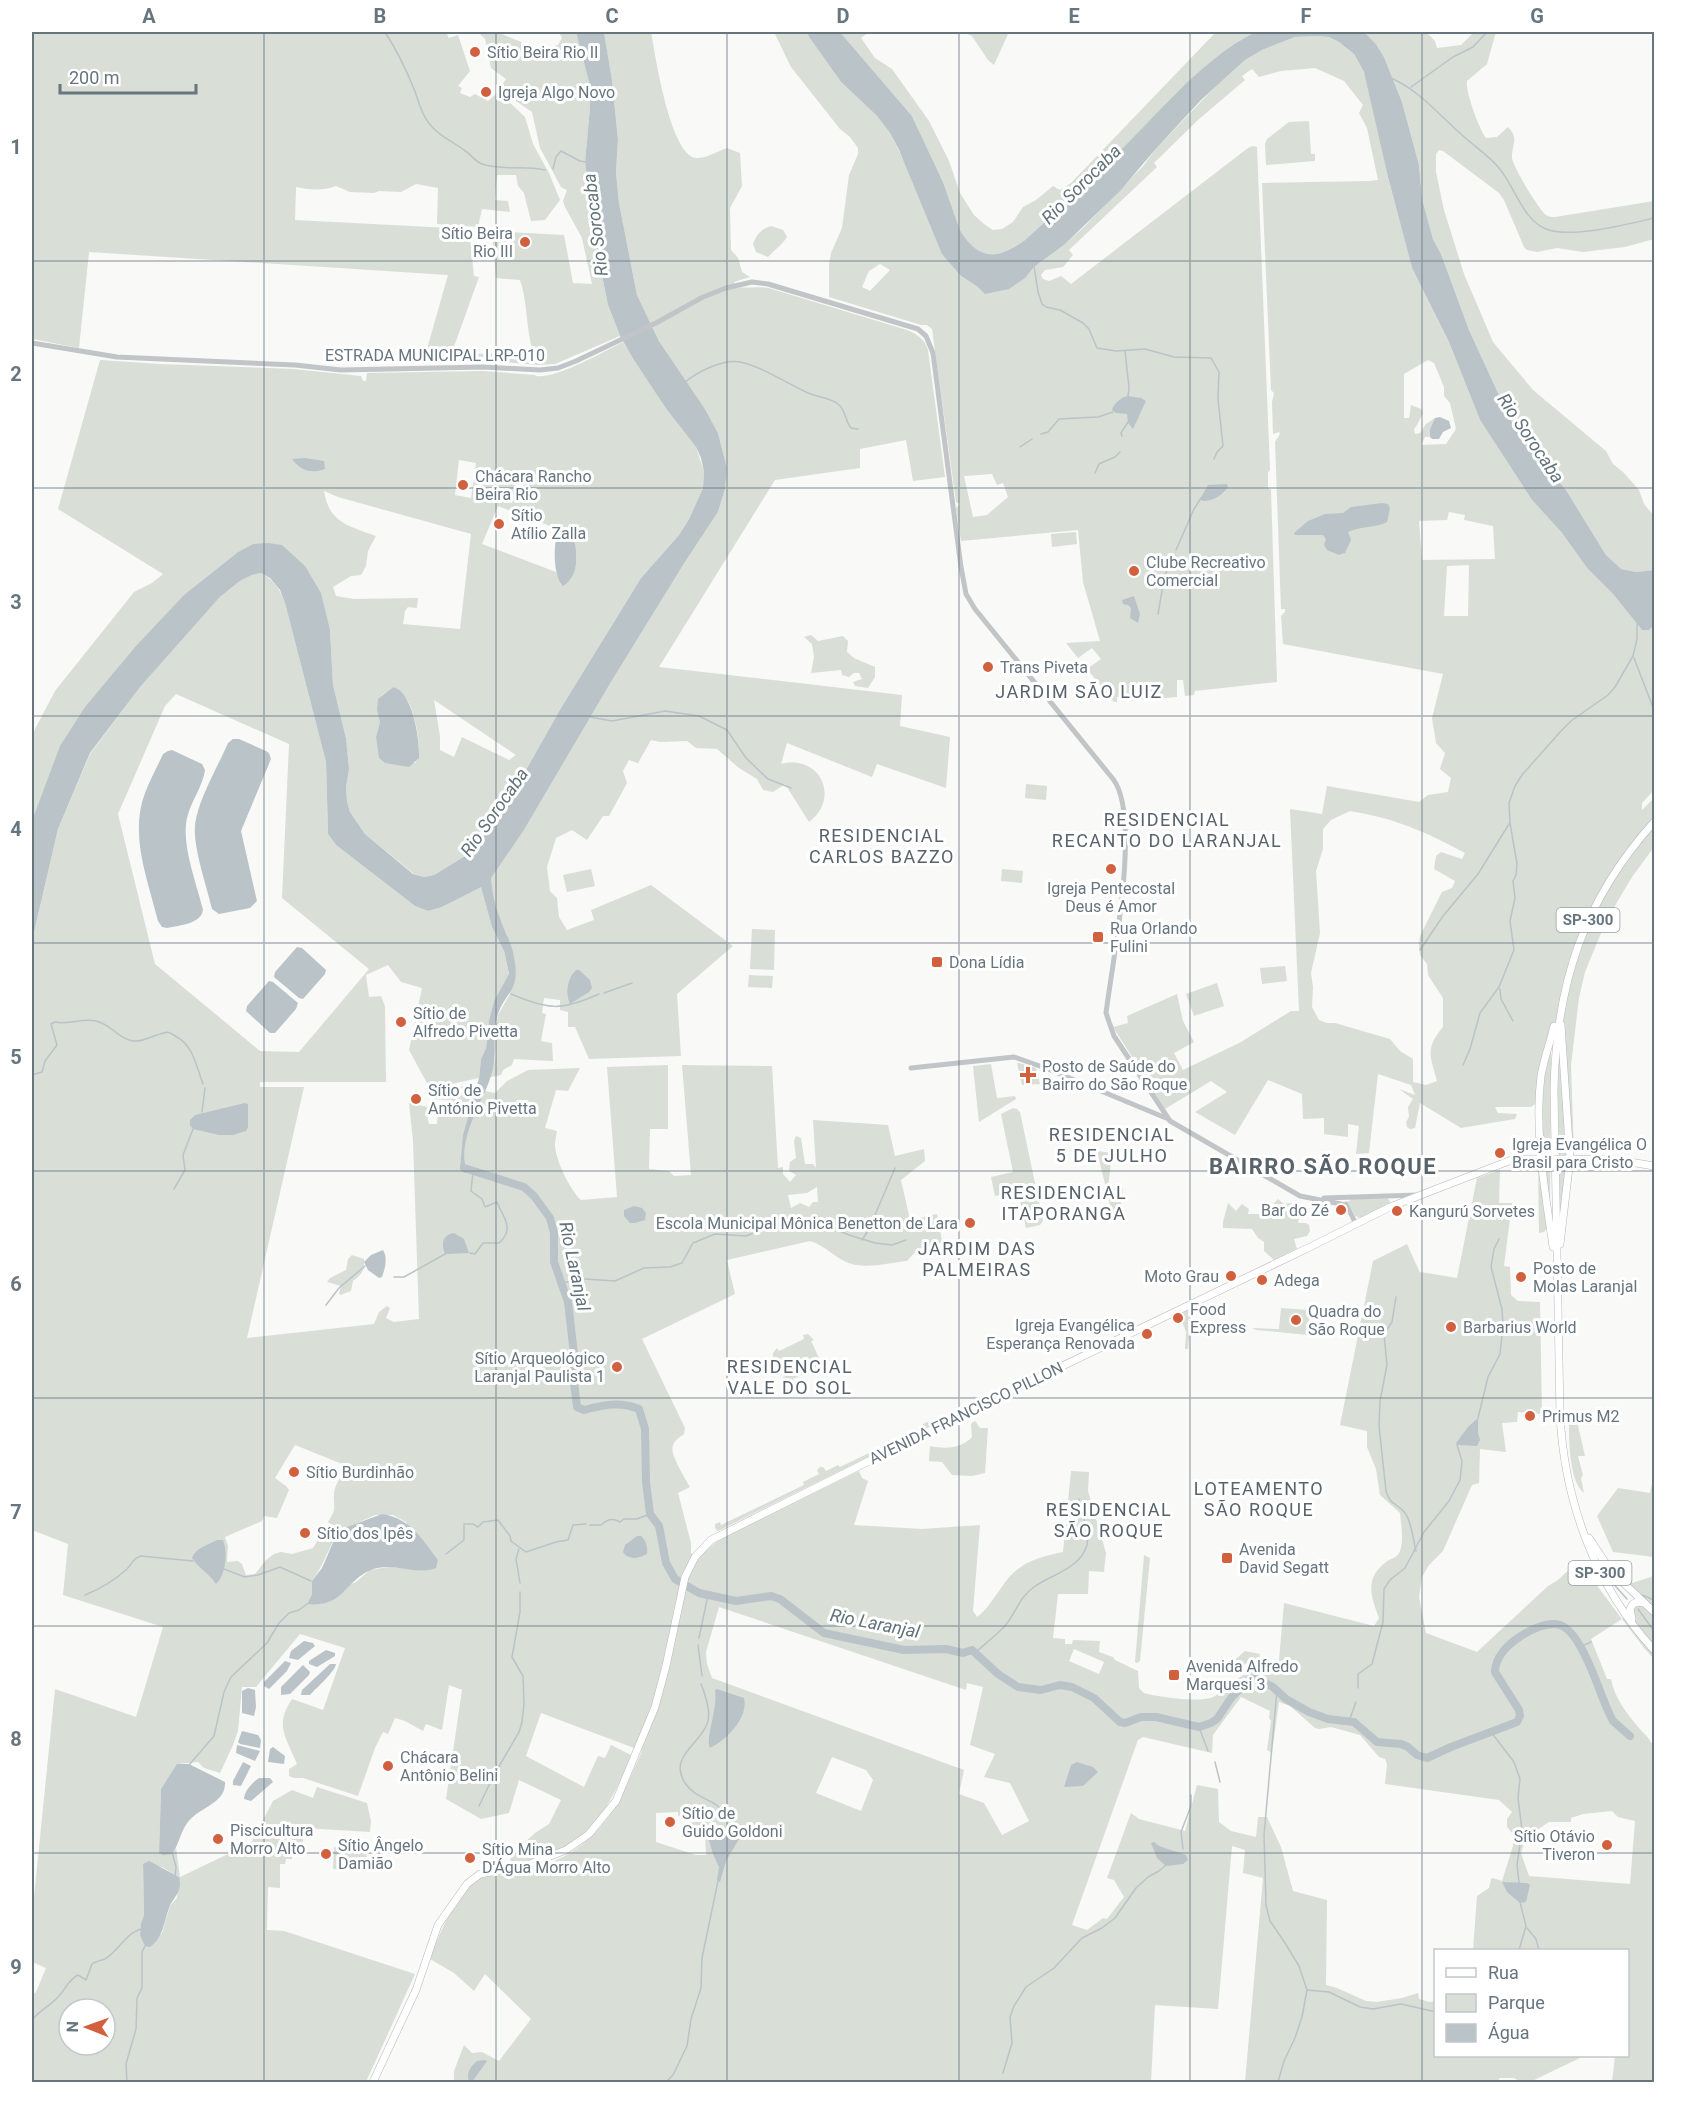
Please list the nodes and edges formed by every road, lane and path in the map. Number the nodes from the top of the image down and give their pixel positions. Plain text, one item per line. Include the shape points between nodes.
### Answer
1 (32, 343) edge
2 (1654, 822) edge
3 (1563, 995) junction
4 (911, 1068) dead end
5 (1158, 1105) junction
6 (1153, 1112) junction
7 (1168, 1119) junction
8 (1543, 1159) junction
9 (1568, 1159) junction
10 (1654, 1166) edge
11 (1420, 1195) junction
12 (1390, 1196) junction
13 (1348, 1197) junction
14 (1314, 1198) junction
15 (1346, 1205) junction
16 (1392, 1206) junction
17 (1356, 1224) junction
18 (1557, 1275) junction
19 (1579, 1518) junction
20 (1647, 1604) junction
21 (1654, 1612) edge
22 (1633, 1622) junction
23 (1654, 1650) edge
24 (373, 2082) edge

1 - 5 street, ESTRADA MUNICIPAL LRP-010 via 159,361 352,370 540,370 564,365 726,288 760,282 918,329 926,336 933,353 952,507 970,601 1122,794 1126,855 1106,1015 1114,1036
2 - 3 main road, SP-300 via 1598,900 1575,953
3 - 8 main road via 1541,1077
3 - 9 main road via 1561,1030
3 - 18 main road, SP-300 via 1554,1090
4 - 6 street via 1014,1057
5 - 6 street
5 - 7 street, ESTRADA MUNICIPAL LRP-010
6 - 7 street
7 - 14 street via 1300,1196
8 - 9 main road, AVENIDA FRANCISCO PILLON, bridge
8 - 11 main road, AVENIDA FRANCISCO PILLON via 1514,1159
8 - 18 main road
9 - 10 main road, AVENIDA FRANCISCO PILLON via 1618,1160
9 - 18 main road
11 - 12 street
11 - 16 main road, AVENIDA FRANCISCO PILLON
12 - 13 street
12 - 16 street via 1394,1200
13 - 14 street
13 - 15 street
14 - 15 street
15 - 17 street
16 - 17 main road, AVENIDA FRANCISCO PILLON
17 - 24 main road, AVENIDA FRANCISCO PILLON via 719,1534 698,1552 685,1576 655,1707 616,1800 589,1834 566,1850 525,1866 480,1874 466,1884 438,1925 412,1998
18 - 19 main road, SP-300 via 1561,1435
19 - 20 main road, SP-300 via 1606,1565
19 - 22 main road, SP-300 via 1598,1568
20 - 21 main road, SP-300
20 - 22 main road via 1637,1602 1631,1606
22 - 23 main road, SP-300

